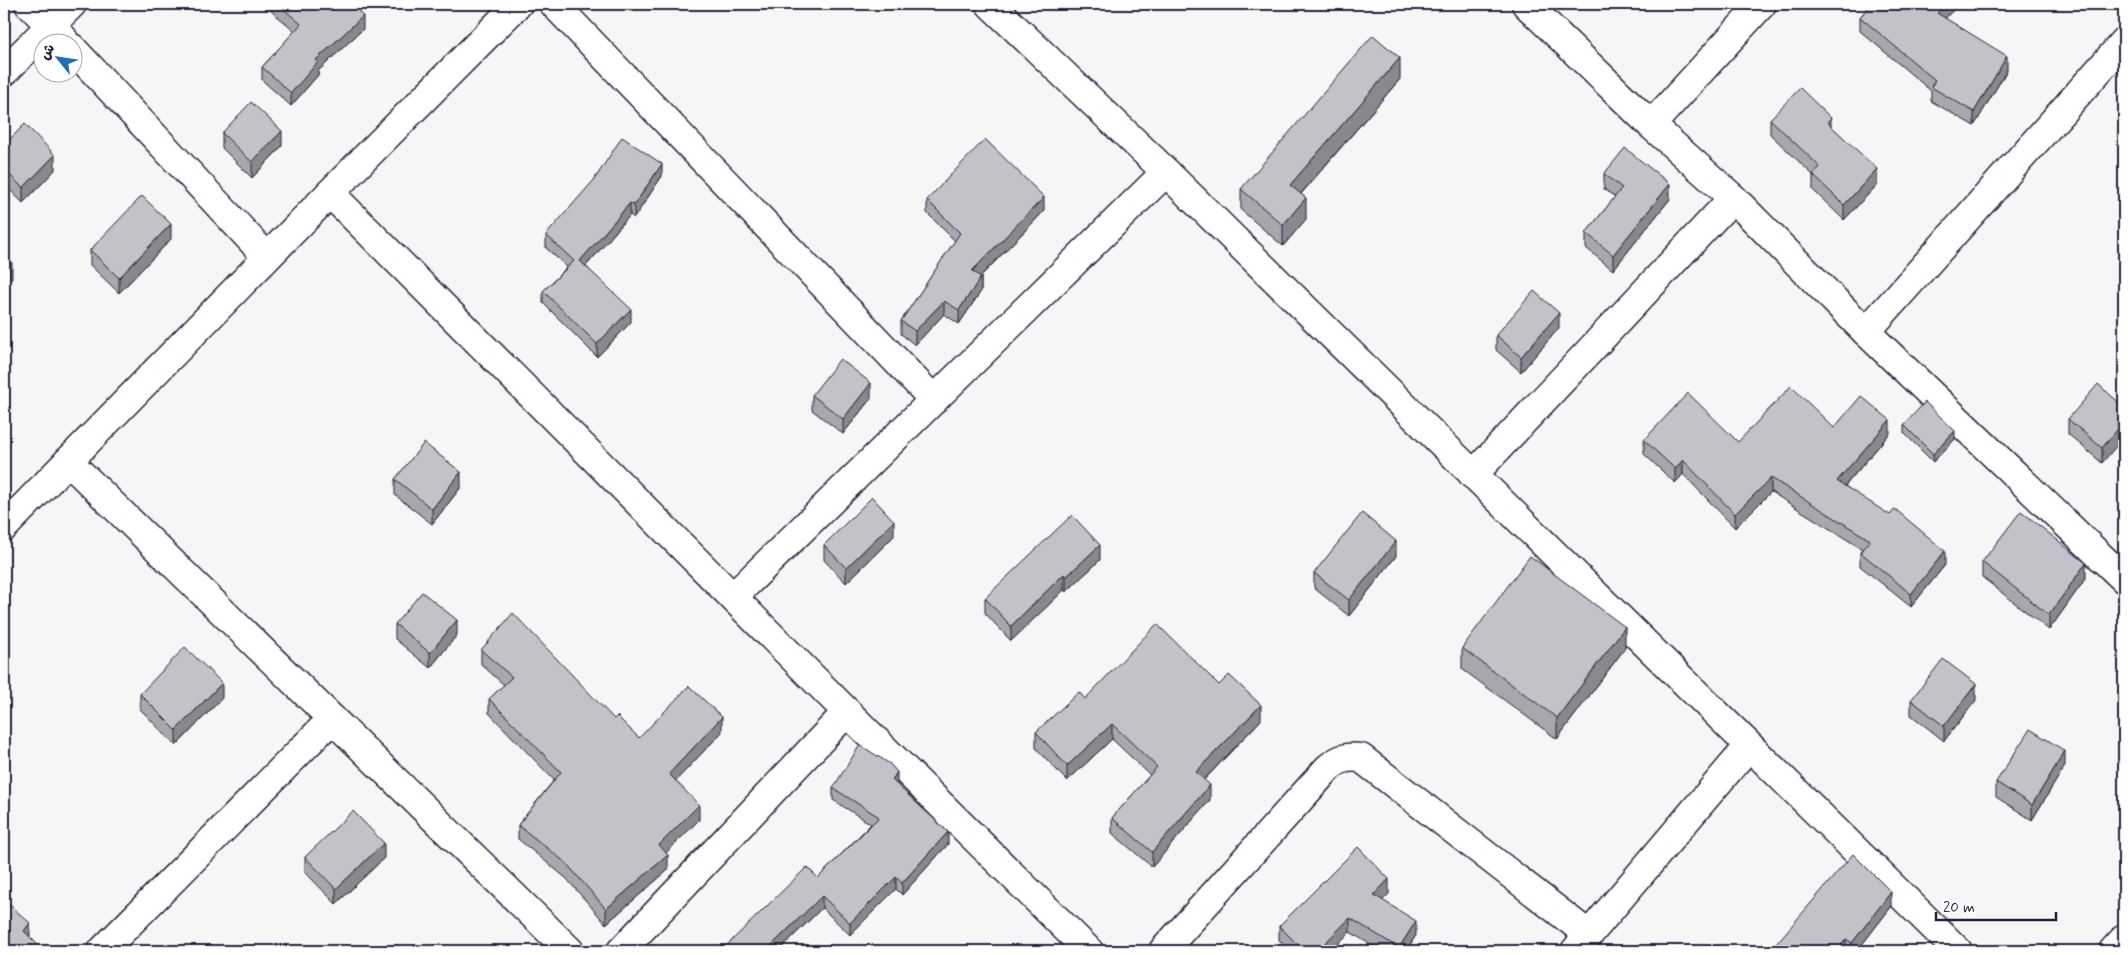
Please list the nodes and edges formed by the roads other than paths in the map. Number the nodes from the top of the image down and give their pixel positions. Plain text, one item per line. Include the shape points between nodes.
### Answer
1 (29, 4) edge
2 (72, 4) edge
3 (518, 4) edge
4 (554, 4) edge
5 (990, 4) edge
6 (1526, 4) edge
7 (1762, 4) edge
8 (58, 32) edge
9 (59, 32) edge
10 (2124, 42) edge
11 (32, 52) edge
12 (82, 59) edge
13 (4, 72) edge
14 (1651, 124) junction
15 (1166, 172) junction
16 (330, 193) junction
17 (1733, 198) junction
18 (267, 257) junction
19 (1866, 332) junction
20 (934, 400) junction
21 (68, 461) junction
22 (1473, 475) junction
23 (4, 528) edge
24 (2124, 579) edge
25 (733, 597) junction
26 (847, 712) junction
27 (332, 719) junction
28 (1749, 746) junction
29 (2124, 939) edge
30 (1582, 943) edge
31 (102, 951) edge
32 (570, 951) edge
33 (621, 951) edge
34 (1090, 951) edge
35 (1163, 951) edge
36 (1958, 951) edge
37 (2113, 951) edge

1 - 8 street
2 - 9 street
3 - 16 street
4 - 20 street
5 - 15 street
6 - 14 street
7 - 14 street
10 - 19 street
11 - 13 street
12 - 18 street
14 - 17 street
15 - 20 street
15 - 22 street
16 - 18 street
16 - 25 street
17 - 19 street
17 - 22 street
18 - 21 street
19 - 24 street
20 - 25 street
21 - 23 street
21 - 27 street
22 - 28 street
25 - 26 street
26 - 33 street
26 - 34 street
27 - 31 street
27 - 32 street
28 - 30 street
28 - 36 street
29 - 37 street
30 - 35 street via 1361,758 1349,756 1338,759 1328,768

